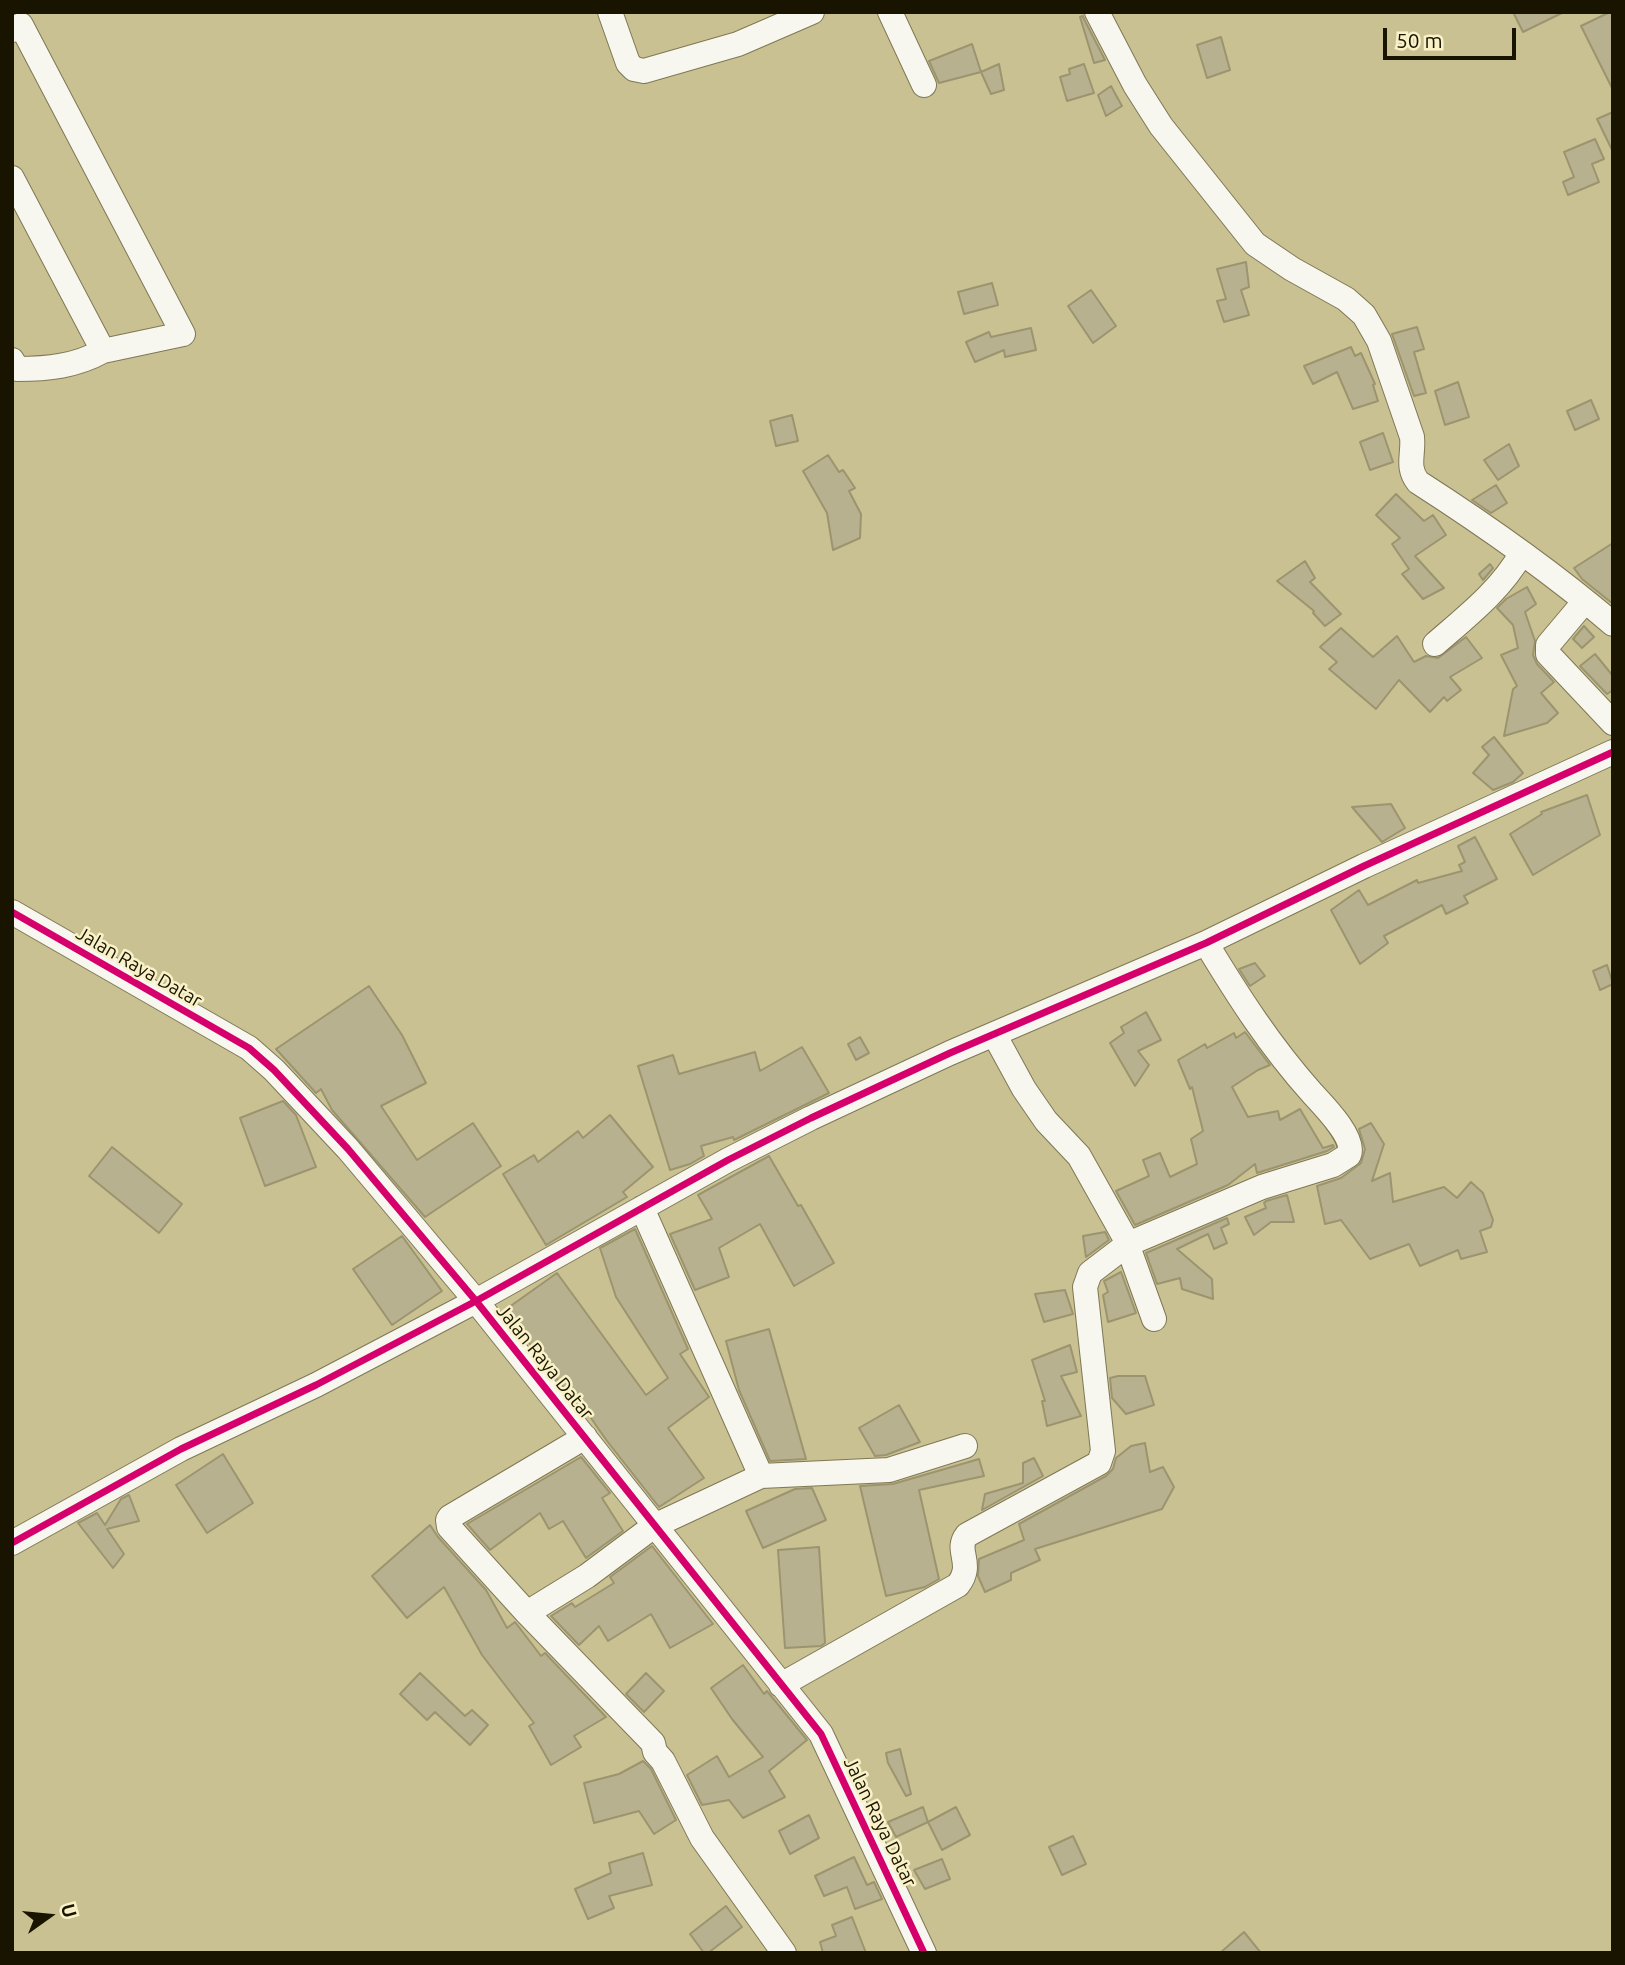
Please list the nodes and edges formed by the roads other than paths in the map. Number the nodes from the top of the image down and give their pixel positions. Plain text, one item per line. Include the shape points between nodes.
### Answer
1 (610, 12) edge
2 (812, 12) edge
3 (890, 12) edge
4 (1097, 12) edge
5 (12, 30) edge
6 (924, 85) dead end
7 (12, 178) edge
8 (103, 351) junction
9 (12, 360) edge
10 (1521, 554) junction
11 (1585, 601) junction
12 (1613, 624) edge
13 (1435, 644) dead end
14 (1613, 723) edge
15 (1613, 752) edge
16 (12, 912) edge
17 (1206, 943) junction
18 (994, 1034) junction
19 (642, 1208) junction
20 (1128, 1244) junction
21 (475, 1301) junction
22 (1154, 1319) dead end
23 (585, 1437) junction
24 (964, 1447) dead end
25 (761, 1476) junction
26 (654, 1526) junction
27 (12, 1543) edge
28 (527, 1613) junction
29 (781, 1685) junction
30 (784, 1953) edge
31 (924, 1953) edge

1 - 2 street via 628,63 644,71 738,44
3 - 6 street
4 - 10 street via 1161,126 1255,244 1346,299 1364,315 1379,341 1412,437 1411,474
5 - 8 street via 21,25 183,334
7 - 8 street
8 - 9 street via 88,360 49,369 17,369
10 - 11 street
10 - 13 street via 1510,573
11 - 12 street
11 - 14 street via 1548,645 1548,654
15 - 17 street
16 - 21 street, Jalan Raya Datar via 249,1048 348,1149
17 - 18 street
17 - 20 street via 1241,1001 1282,1059 1332,1115 1351,1150 1334,1165 1262,1186
18 - 19 street via 811,1118
18 - 20 street via 1046,1121 1079,1156
19 - 21 street
19 - 25 street
20 - 22 street
20 - 29 street via 1090,1273 1085,1287 1103,1451 1099,1463 967,1535 963,1540 967,1570 958,1585
21 - 23 street, Jalan Raya Datar
21 - 27 street via 316,1385 181,1449
23 - 26 street, Jalan Raya Datar
23 - 28 street via 448,1520 451,1530
24 - 25 street via 889,1470
25 - 26 street
26 - 28 street
26 - 29 street, Jalan Raya Datar
28 - 30 street via 653,1743 702,1838
29 - 31 street, Jalan Raya Datar via 821,1734

